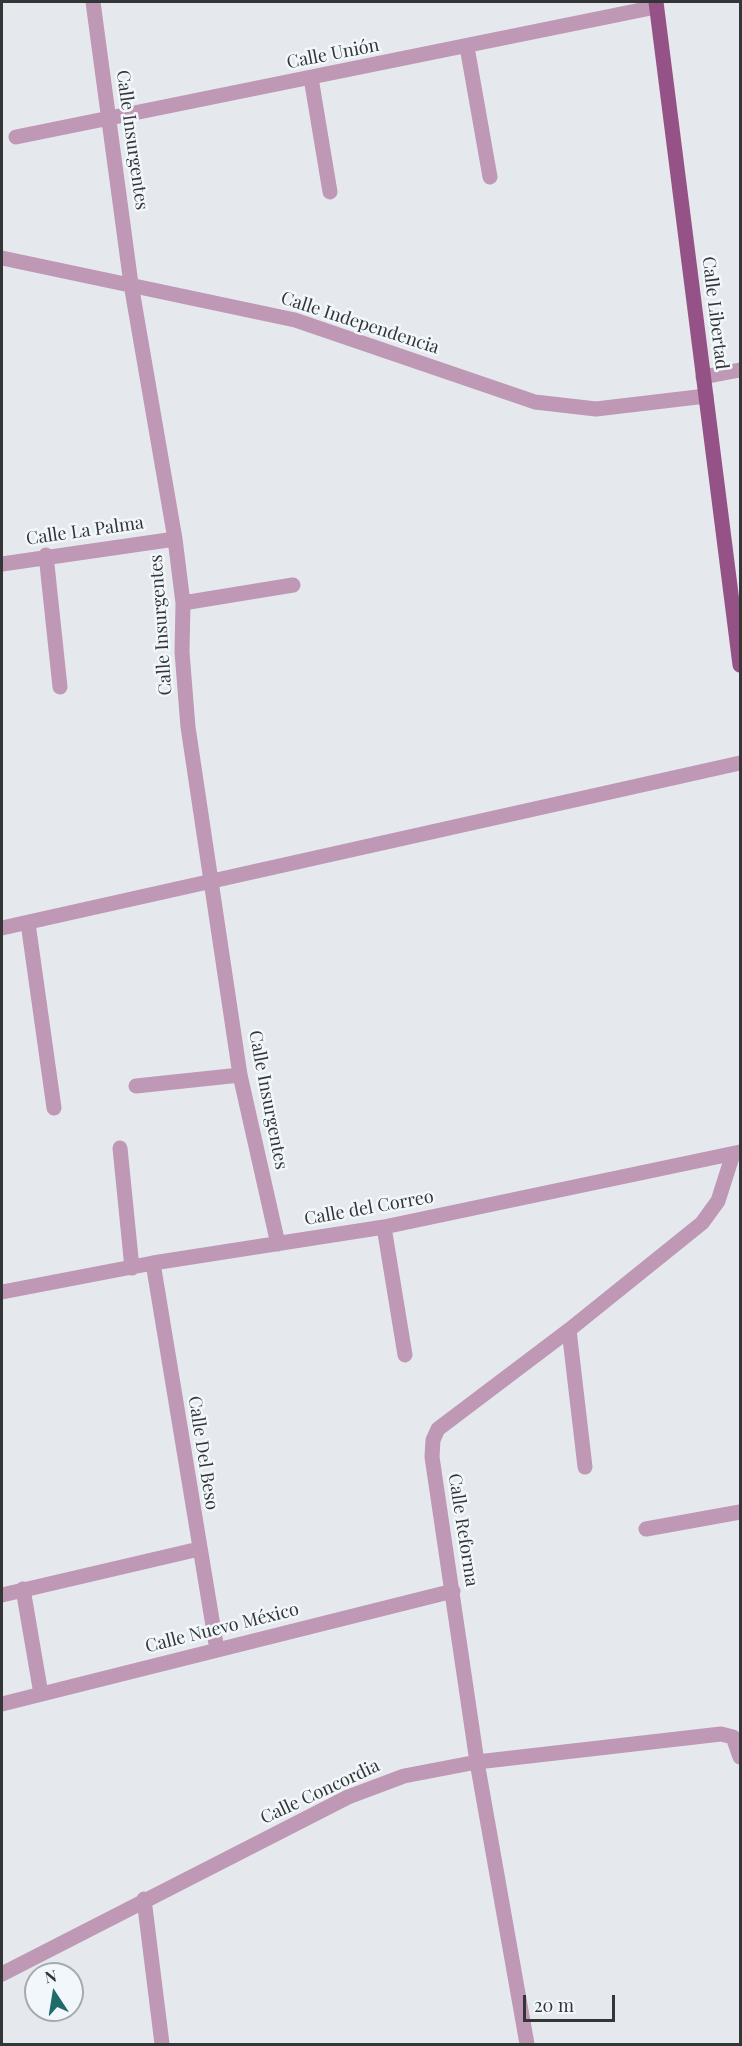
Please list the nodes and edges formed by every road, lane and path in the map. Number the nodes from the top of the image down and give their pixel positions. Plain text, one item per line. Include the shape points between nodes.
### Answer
1 (93, 2) edge
2 (656, 4) edge
3 (467, 47) junction
4 (311, 78) junction
5 (109, 118) junction
6 (16, 137) dead end
7 (490, 177) dead end
8 (330, 192) dead end
9 (2, 258) edge
10 (131, 284) junction
11 (741, 370) edge
12 (703, 377) junction
13 (706, 396) junction
14 (175, 539) junction
15 (46, 555) junction
16 (2, 564) edge
17 (293, 585) dead end
18 (183, 603) junction
19 (741, 665) edge
20 (60, 687) dead end
21 (741, 763) edge
22 (213, 882) junction
23 (28, 922) junction
24 (2, 928) edge
25 (240, 1075) junction
26 (136, 1086) dead end
27 (54, 1108) dead end
28 (120, 1148) dead end
29 (737, 1153) edge
30 (384, 1227) junction
31 (278, 1244) junction
32 (153, 1263) junction
33 (132, 1268) junction
34 (2, 1292) edge
35 (569, 1329) junction
36 (405, 1356) dead end
37 (585, 1467) dead end
38 (741, 1512) edge
39 (646, 1529) dead end
40 (199, 1550) junction
41 (23, 1589) junction
42 (453, 1591) junction
43 (2, 1594) edge
44 (218, 1650) junction
45 (41, 1694) junction
46 (2, 1704) edge
47 (741, 1757) edge
48 (477, 1762) junction
49 (144, 1899) junction
50 (2, 1974) edge
51 (162, 2044) edge
52 (526, 2044) edge

1 - 5 street, Calle Insurgentes
2 - 3 street, Calle Unión
2 - 12 main road, Calle Libertad
3 - 4 street, Calle Unión
3 - 7 street
4 - 5 street, Calle Unión
4 - 8 street
5 - 6 street, Calle Unión
5 - 10 street, Calle Insurgentes
9 - 10 street, Calle Independencia
10 - 13 street, Calle Independencia via 295,321 535,402 596,409
10 - 14 street, Calle Insurgentes
11 - 12 street
12 - 13 main road, Calle Libertad
13 - 19 main road, Calle Libertad
14 - 15 street, Calle La Palma
14 - 18 street, Calle Insurgentes
15 - 16 street, Calle La Palma
15 - 20 street
17 - 18 street
18 - 22 street, Calle Insurgentes via 187,718
21 - 22 street
22 - 23 street
22 - 25 street, Calle Insurgentes
23 - 24 street
23 - 27 street
25 - 26 street
25 - 31 street, Calle Insurgentes
28 - 33 street
29 - 30 street, Calle del Correo
29 - 35 street, Calle Reforma via 718,1201 702,1223
30 - 31 street, Calle del Correo
30 - 36 street
31 - 32 street, Calle del Correo
32 - 33 street, Calle del Correo
32 - 40 street, Calle Del Beso
33 - 34 street, Calle del Correo
35 - 37 street
35 - 42 street, Calle Reforma via 438,1429 433,1440 432,1457
38 - 39 street
40 - 41 street
40 - 44 street, Calle Del Beso
41 - 43 street
41 - 45 street
42 - 44 street, Calle Nuevo México
42 - 48 street, Calle Reforma
44 - 45 street, Calle Nuevo México
45 - 46 street, Calle Nuevo México
47 - 48 street, Calle Concordia via 733,1737 721,1734
48 - 49 street, Calle Concordia via 374,1785
48 - 52 street, Calle Reforma
49 - 50 street, Calle Concordia
49 - 51 street

